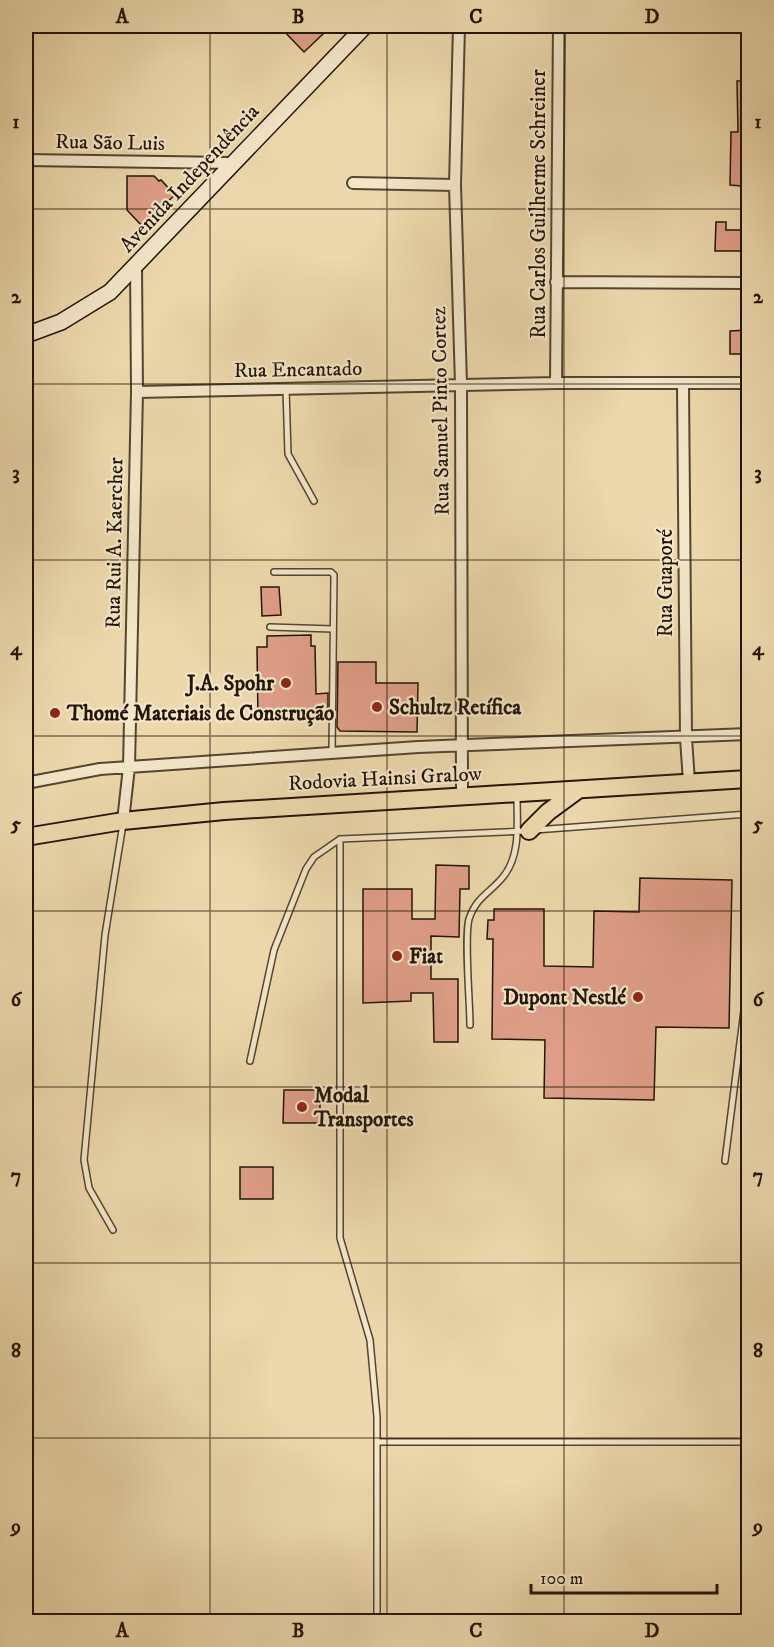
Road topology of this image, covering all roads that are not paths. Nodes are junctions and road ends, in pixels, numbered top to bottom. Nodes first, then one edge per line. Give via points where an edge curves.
1 (364, 26) edge
2 (459, 26) edge
3 (559, 26) edge
4 (26, 160) edge
5 (231, 163) junction
6 (353, 183) dead end
7 (455, 185) junction
8 (136, 266) junction
9 (556, 282) junction
10 (748, 283) edge
11 (26, 334) edge
12 (556, 383) junction
13 (748, 383) edge
14 (461, 384) junction
15 (683, 384) junction
16 (285, 389) junction
17 (137, 392) junction
18 (314, 501) dead end
19 (274, 572) dead end
20 (270, 627) dead end
21 (333, 629) junction
22 (748, 734) edge
23 (686, 738) junction
24 (462, 747) junction
25 (332, 753) junction
26 (129, 767) junction
27 (748, 779) edge
28 (688, 782) junction
29 (26, 783) edge
30 (578, 790) junction
31 (517, 793) junction
32 (462, 796) junction
33 (748, 814) edge
34 (123, 822) junction
35 (523, 831) junction
36 (26, 837) edge
37 (340, 839) junction
38 (748, 979) edge
39 (470, 1025) dead end
40 (250, 1061) dead end
41 (724, 1161) dead end
42 (113, 1230) dead end
43 (377, 1442) junction
44 (748, 1442) edge
45 (378, 1622) edge

1 - 5 main road, Avenida Independência
2 - 7 street, Rua Samuel Pinto Cortez
3 - 9 street, Rua Carlos Guilherme Schreiner
4 - 5 street, Rua São Luis
5 - 8 main road, Avenida Independência
6 - 7 street
7 - 14 street, Rua Samuel Pinto Cortez
8 - 11 main road, Avenida Independência via 82,312
8 - 17 street, Rua Rui A. Kaercher
9 - 10 street
9 - 12 street, Rua Carlos Guilherme Schreiner
12 - 14 street, Rua Encantado
12 - 15 street, Rua Encantado
13 - 15 street, Rua Encantado
14 - 16 street, Rua Encantado
14 - 24 street, Rua Samuel Pinto Cortez
15 - 23 street, Rua Guaporé
16 - 17 street, Rua Encantado
16 - 18 lane via 288,454
17 - 26 street, Rua Rui A. Kaercher
19 - 21 lane via 331,572
20 - 21 lane
21 - 25 lane
22 - 23 street
23 - 24 street
23 - 28 street, Rua Guaporé
24 - 25 street
24 - 32 street, Rua Samuel Pinto Cortez
25 - 26 street
26 - 29 street
26 - 34 street, Rua Rui A. Kaercher
27 - 28 main road, Rodovia Hainsi Gralow
28 - 30 main road, Rodovia Hainsi Gralow
30 - 31 main road, Rodovia Hainsi Gralow
30 - 35 main road
31 - 32 main road, Rodovia Hainsi Gralow
31 - 35 lane
32 - 34 main road, Rodovia Hainsi Gralow via 235,810
33 - 35 lane
34 - 36 main road, Rodovia Hainsi Gralow
34 - 42 lane via 105,934 84,1160 89,1188
35 - 37 lane
35 - 39 lane via 503,877 477,899 468,922
37 - 40 lane via 314,857 306,869 274,950
37 - 43 lane via 340,1238 369,1340
38 - 41 lane
43 - 44 lane
43 - 45 lane

